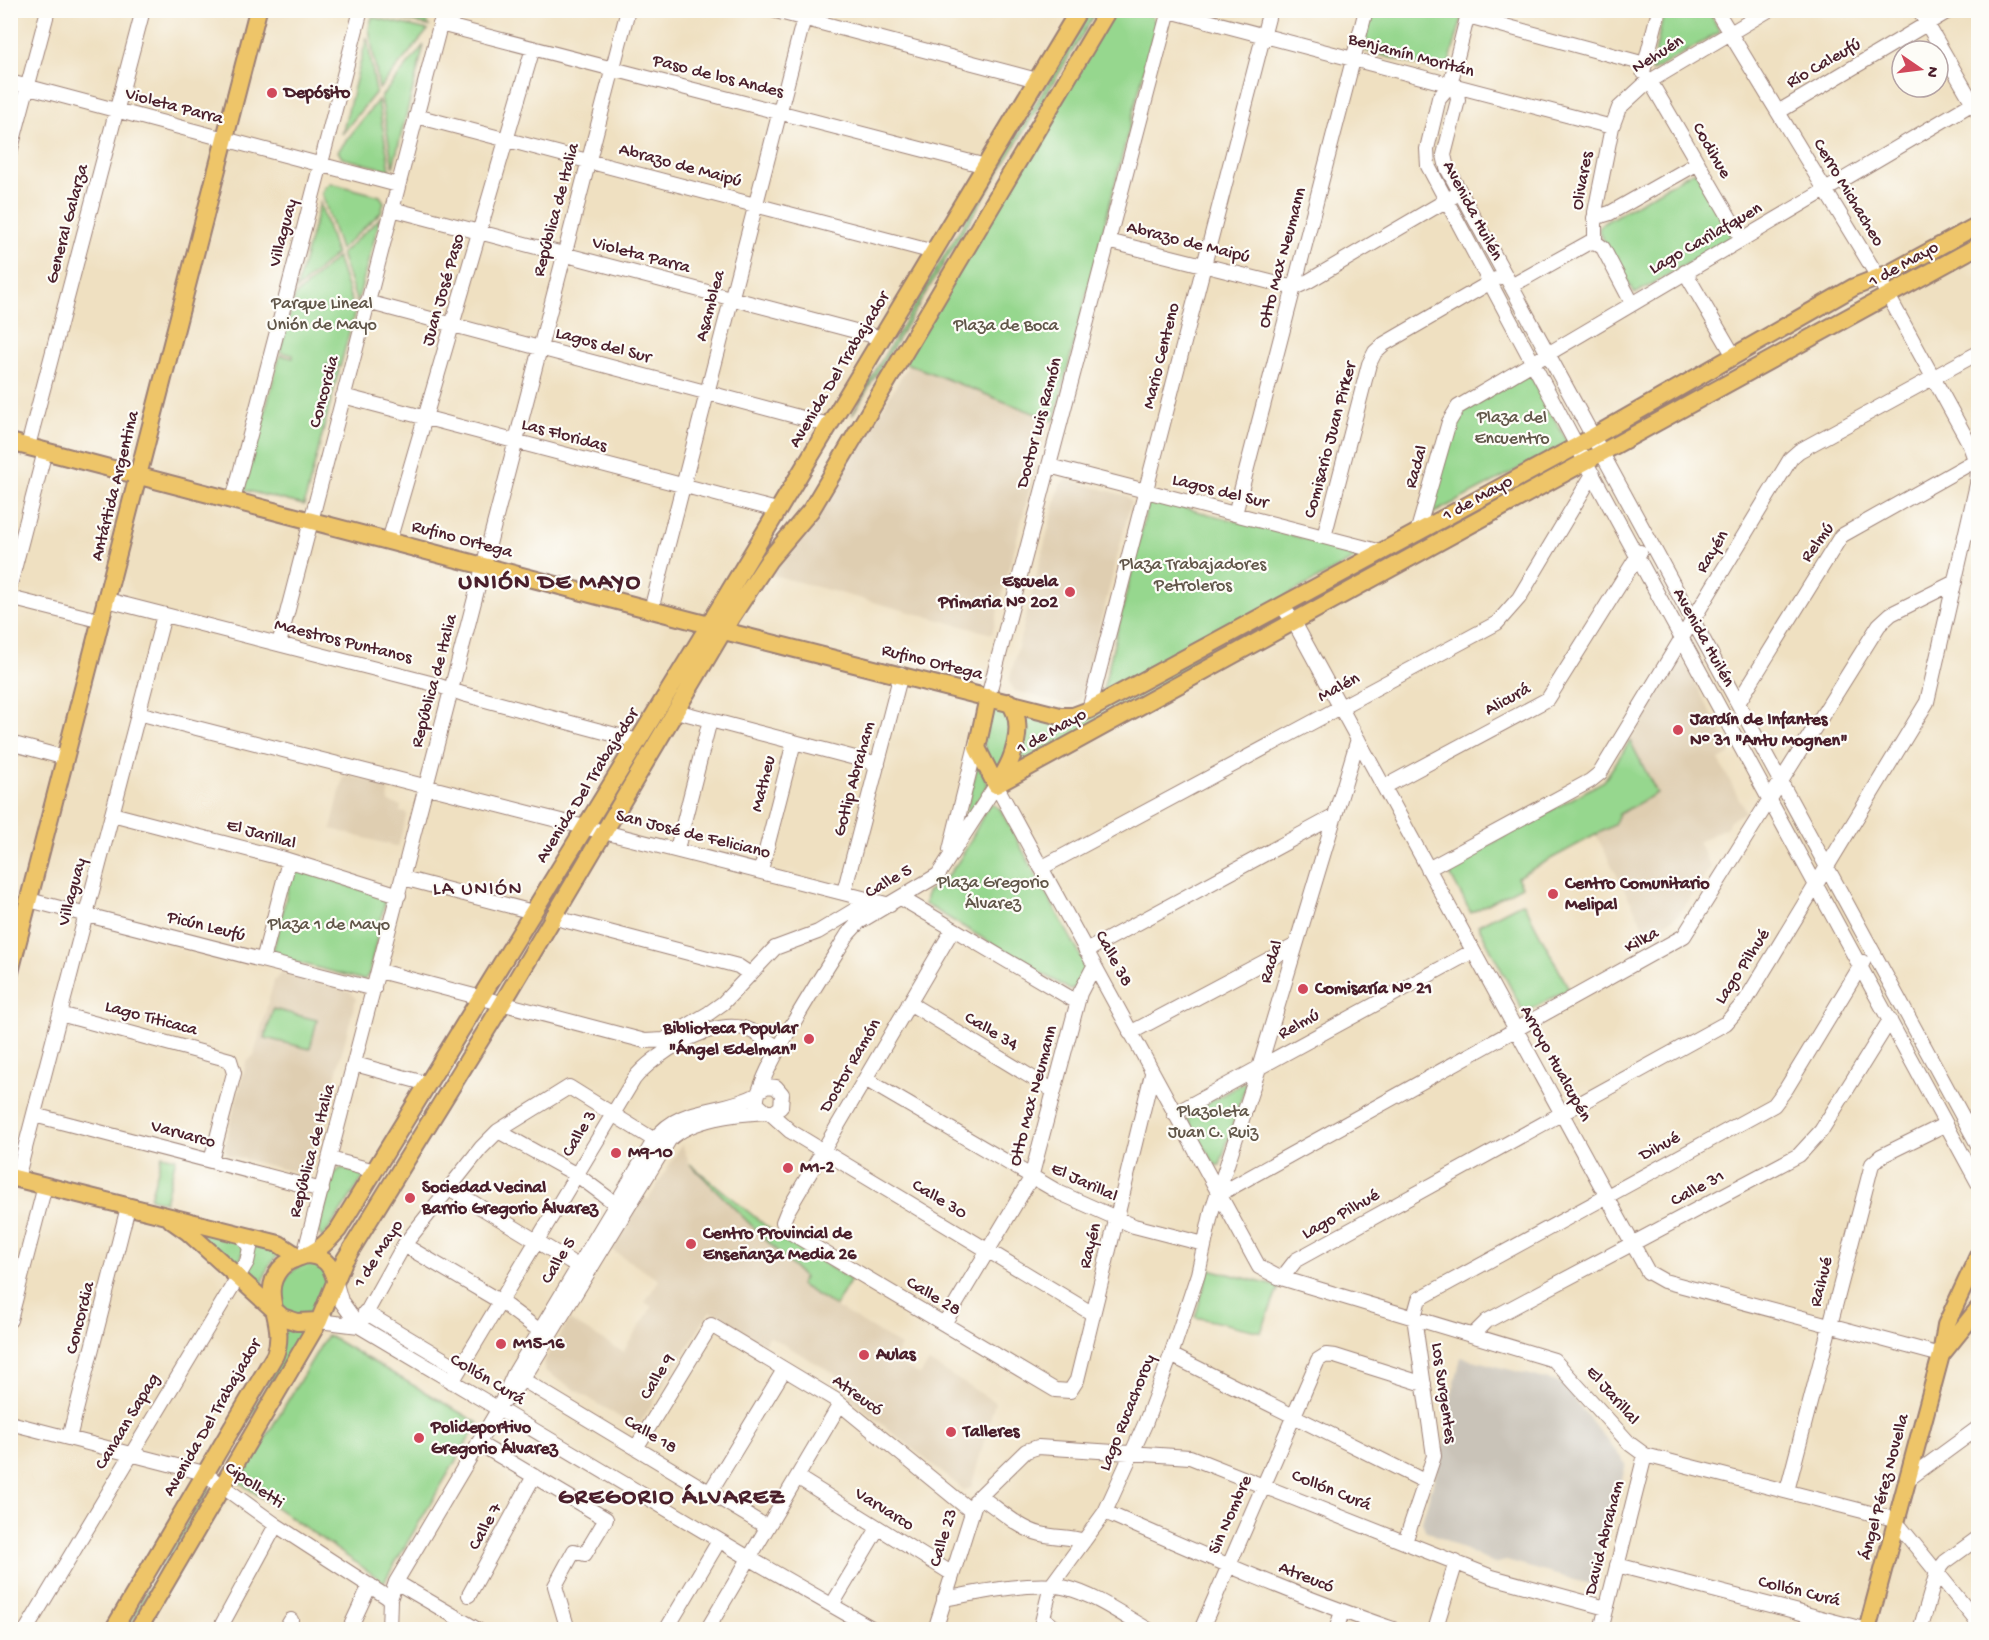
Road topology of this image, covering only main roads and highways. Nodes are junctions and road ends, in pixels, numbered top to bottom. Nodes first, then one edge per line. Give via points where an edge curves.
1 (258, 10) edge
2 (1079, 10) edge
3 (1108, 10) edge
4 (1978, 225) edge
5 (1978, 246) edge
6 (10, 442) edge
7 (139, 475) junction
8 (716, 628) junction
9 (988, 697) junction
10 (1009, 702) junction
11 (977, 741) joint
12 (996, 785) junction
13 (14, 948) edge
14 (10, 972) edge
15 (14, 1178) edge
16 (157, 1215) junction
17 (301, 1256) junction
18 (1978, 1256) edge
19 (335, 1280) junction
20 (1978, 1309) edge
21 (274, 1310) junction
22 (320, 1321) junction
23 (1941, 1355) junction
24 (113, 1629) edge
25 (138, 1629) edge
26 (1867, 1629) edge

1 - 7 main road, Antártida Argentina
2 - 8 main road, Avenida Del Trabajador via 777,510
3 - 8 main road, Avenida Del Trabajador via 811,510
4 - 10 main road, 1 de Mayo via 1854,286 1577,446 1089,710 1067,717
5 - 12 main road, 1 de Mayo via 1602,453 1589,468 1294,622
6 - 7 main road, Rufino Ortega
7 - 8 main road, Rufino Ortega
7 - 13 main road, Antártida Argentina
8 - 9 main road, Rufino Ortega
8 - 17 main road, Avenida Del Trabajador via 638,741 333,1236
8 - 19 main road, Avenida Del Trabajador via 676,711
9 - 10 main road, Rufino Ortega
9 - 11 main road, Doctor Luis Ramón
10 - 12 main road, Calle 5 via 1018,724 1009,763
11 - 12 main road, Calle 38 via 979,754
13 - 14 main road, Antártida Argentina
15 - 16 main road, Collón Curá
16 - 17 main road, Collón Curá via 284,1245
16 - 21 main road, Collón Curá via 183,1228
17 - 19 main road, Collón Curá via 325,1260
17 - 21 main road, Avenida Del Trabajador via 283,1266 275,1276 271,1295
18 - 23 main road, Ángel Pérez Novella via 1946,1325
19 - 22 main road, Avenida Del Trabajador
20 - 23 main road, Ángel Pérez Novella
21 - 22 main road, Collón Curá via 292,1322
21 - 24 main road, Avenida Del Trabajador via 280,1329 274,1355
22 - 25 main road, Avenida Del Trabajador
23 - 26 main road, Ángel Pérez Novella

